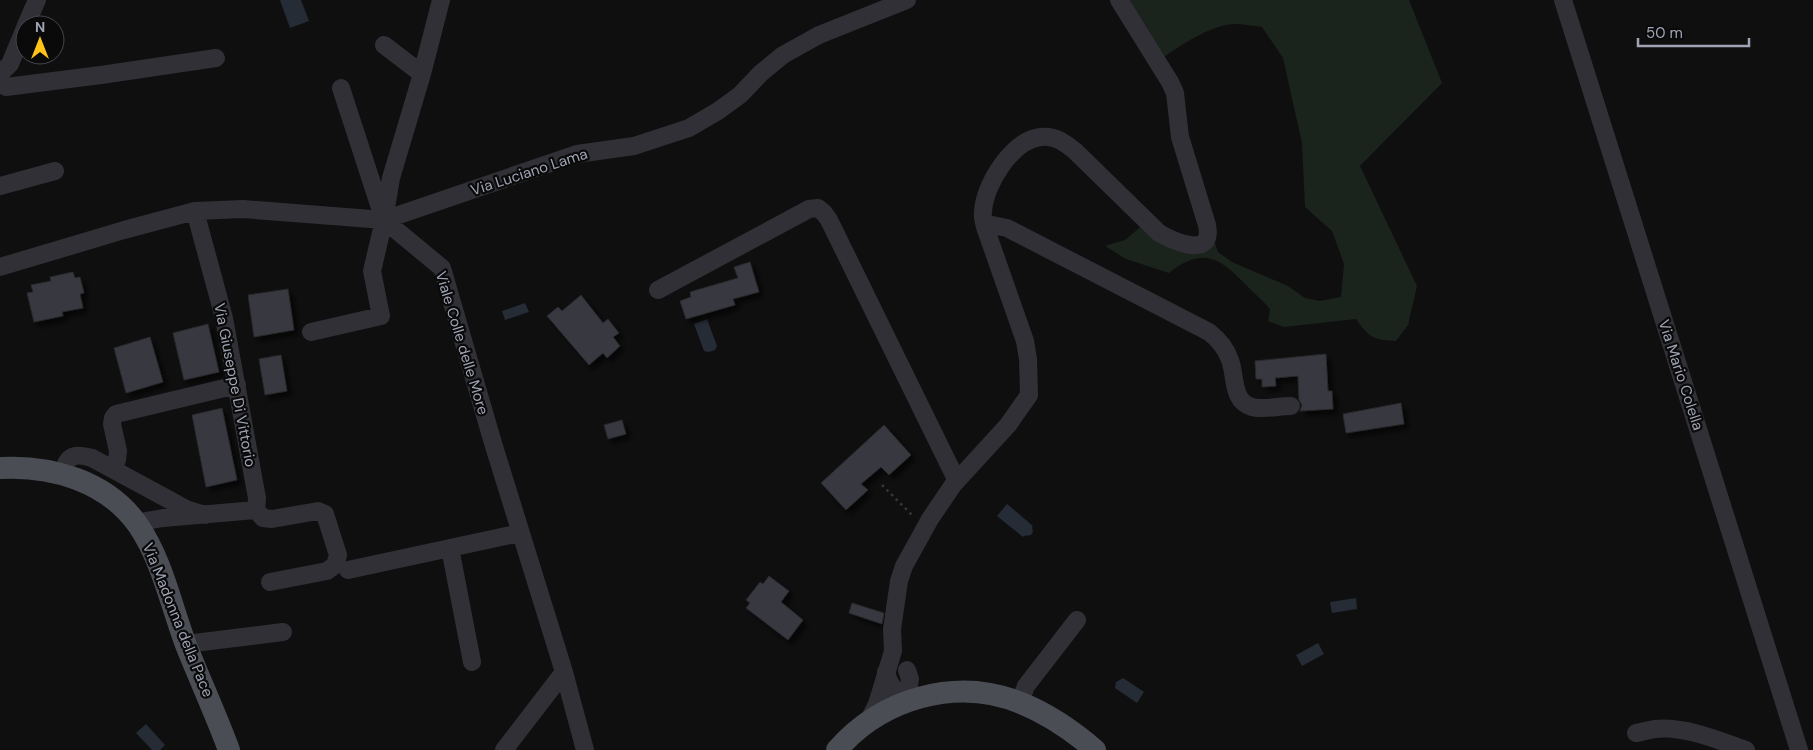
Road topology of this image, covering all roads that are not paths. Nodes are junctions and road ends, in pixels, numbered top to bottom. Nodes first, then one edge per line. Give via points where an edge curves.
1 (37, 0) edge
2 (441, 0) edge
3 (907, 0) edge
4 (1119, 0) edge
5 (1562, 0) edge
6 (31, 15) edge
7 (384, 45) dead end
8 (15, 52) edge
9 (216, 58) dead end
10 (0, 74) edge
11 (422, 74) junction
12 (0, 82) edge
13 (341, 88) dead end
14 (56, 171) dead end
15 (0, 186) edge
16 (195, 211) junction
17 (384, 220) junction
18 (985, 227) junction
19 (0, 267) edge
20 (658, 290) dead end
21 (311, 332) dead end
22 (237, 385) junction
23 (1291, 406) dead end
24 (0, 468) edge
25 (112, 469) junction
26 (63, 474) junction
27 (958, 479) junction
28 (256, 510) junction
29 (205, 514) junction
30 (138, 525) junction
31 (520, 533) junction
32 (450, 548) junction
33 (348, 570) dead end
34 (270, 582) dead end
35 (1077, 620) dead end
36 (283, 632) dead end
37 (186, 644) junction
38 (892, 650) junction
39 (472, 662) dead end
40 (907, 670) junction
41 (564, 672) junction
42 (886, 672) junction
43 (938, 693) junction
44 (906, 701) junction
45 (1020, 702) junction
46 (869, 720) junction
47 (519, 731) junction
48 (1636, 733) dead end
49 (230, 750) edge
50 (504, 750) edge
51 (522, 750) edge
52 (584, 750) edge
53 (837, 750) edge
54 (1095, 750) edge
55 (1746, 750) edge
56 (1800, 750) edge

1 - 6 street
2 - 11 street
3 - 17 street, Via Luciano Lama via 819,35 783,55 740,95 689,128 634,146 577,154
4 - 18 street via 1175,93 1180,137 1207,225 1208,240 1202,245 1192,245 1175,242 1159,234 1071,148 1054,138 1040,137 1020,146 1001,166 985,197
5 - 56 street, Via Mario Colella
7 - 11 street
8 - 10 street via 10,64
9 - 12 street via 6,87
11 - 17 street via 396,159
13 - 17 street
14 - 15 street
16 - 17 street via 243,209
16 - 19 street
16 - 22 street, Via Giuseppe Di Vittorio via 224,318
17 - 21 street via 372,271 381,316
17 - 31 street, Viale Colle delle More via 442,268
18 - 23 street via 1007,228 1209,332 1218,339 1231,360 1236,391 1244,404 1253,407
18 - 27 street via 1025,341 1029,395 1008,424
20 - 27 street via 809,209 818,208 829,220
22 - 25 street via 116,414 112,424 118,456
22 - 28 street, Via Giuseppe Di Vittorio via 257,498
24 - 26 main road, Via Madonna della Pace via 36,468
25 - 26 street via 82,455 66,462
25 - 29 street via 186,509
26 - 30 main road, Via Madonna della Pace via 104,494 121,506
27 - 38 street via 930,519 902,572 892,629
28 - 29 street
28 - 34 street via 263,518 272,519 318,511 325,514 338,555 335,566 327,571
29 - 30 street via 163,518
30 - 37 main road, Via Madonna della Pace via 156,561
31 - 32 street
31 - 41 street, Viale Colle delle More
32 - 33 street
32 - 39 street
35 - 45 street via 1026,686
36 - 37 street
37 - 49 main road, Via Madonna della Pace
38 - 40 street
38 - 42 street
40 - 43 street
40 - 44 street via 910,679
41 - 47 street
41 - 52 street, Viale Colle delle More
42 - 44 street via 894,691
42 - 46 street
43 - 44 main road
43 - 45 main road via 970,692
44 - 46 main road
45 - 54 main road via 1063,726
46 - 53 main road
47 - 50 street
47 - 51 street
48 - 55 street via 1674,730

